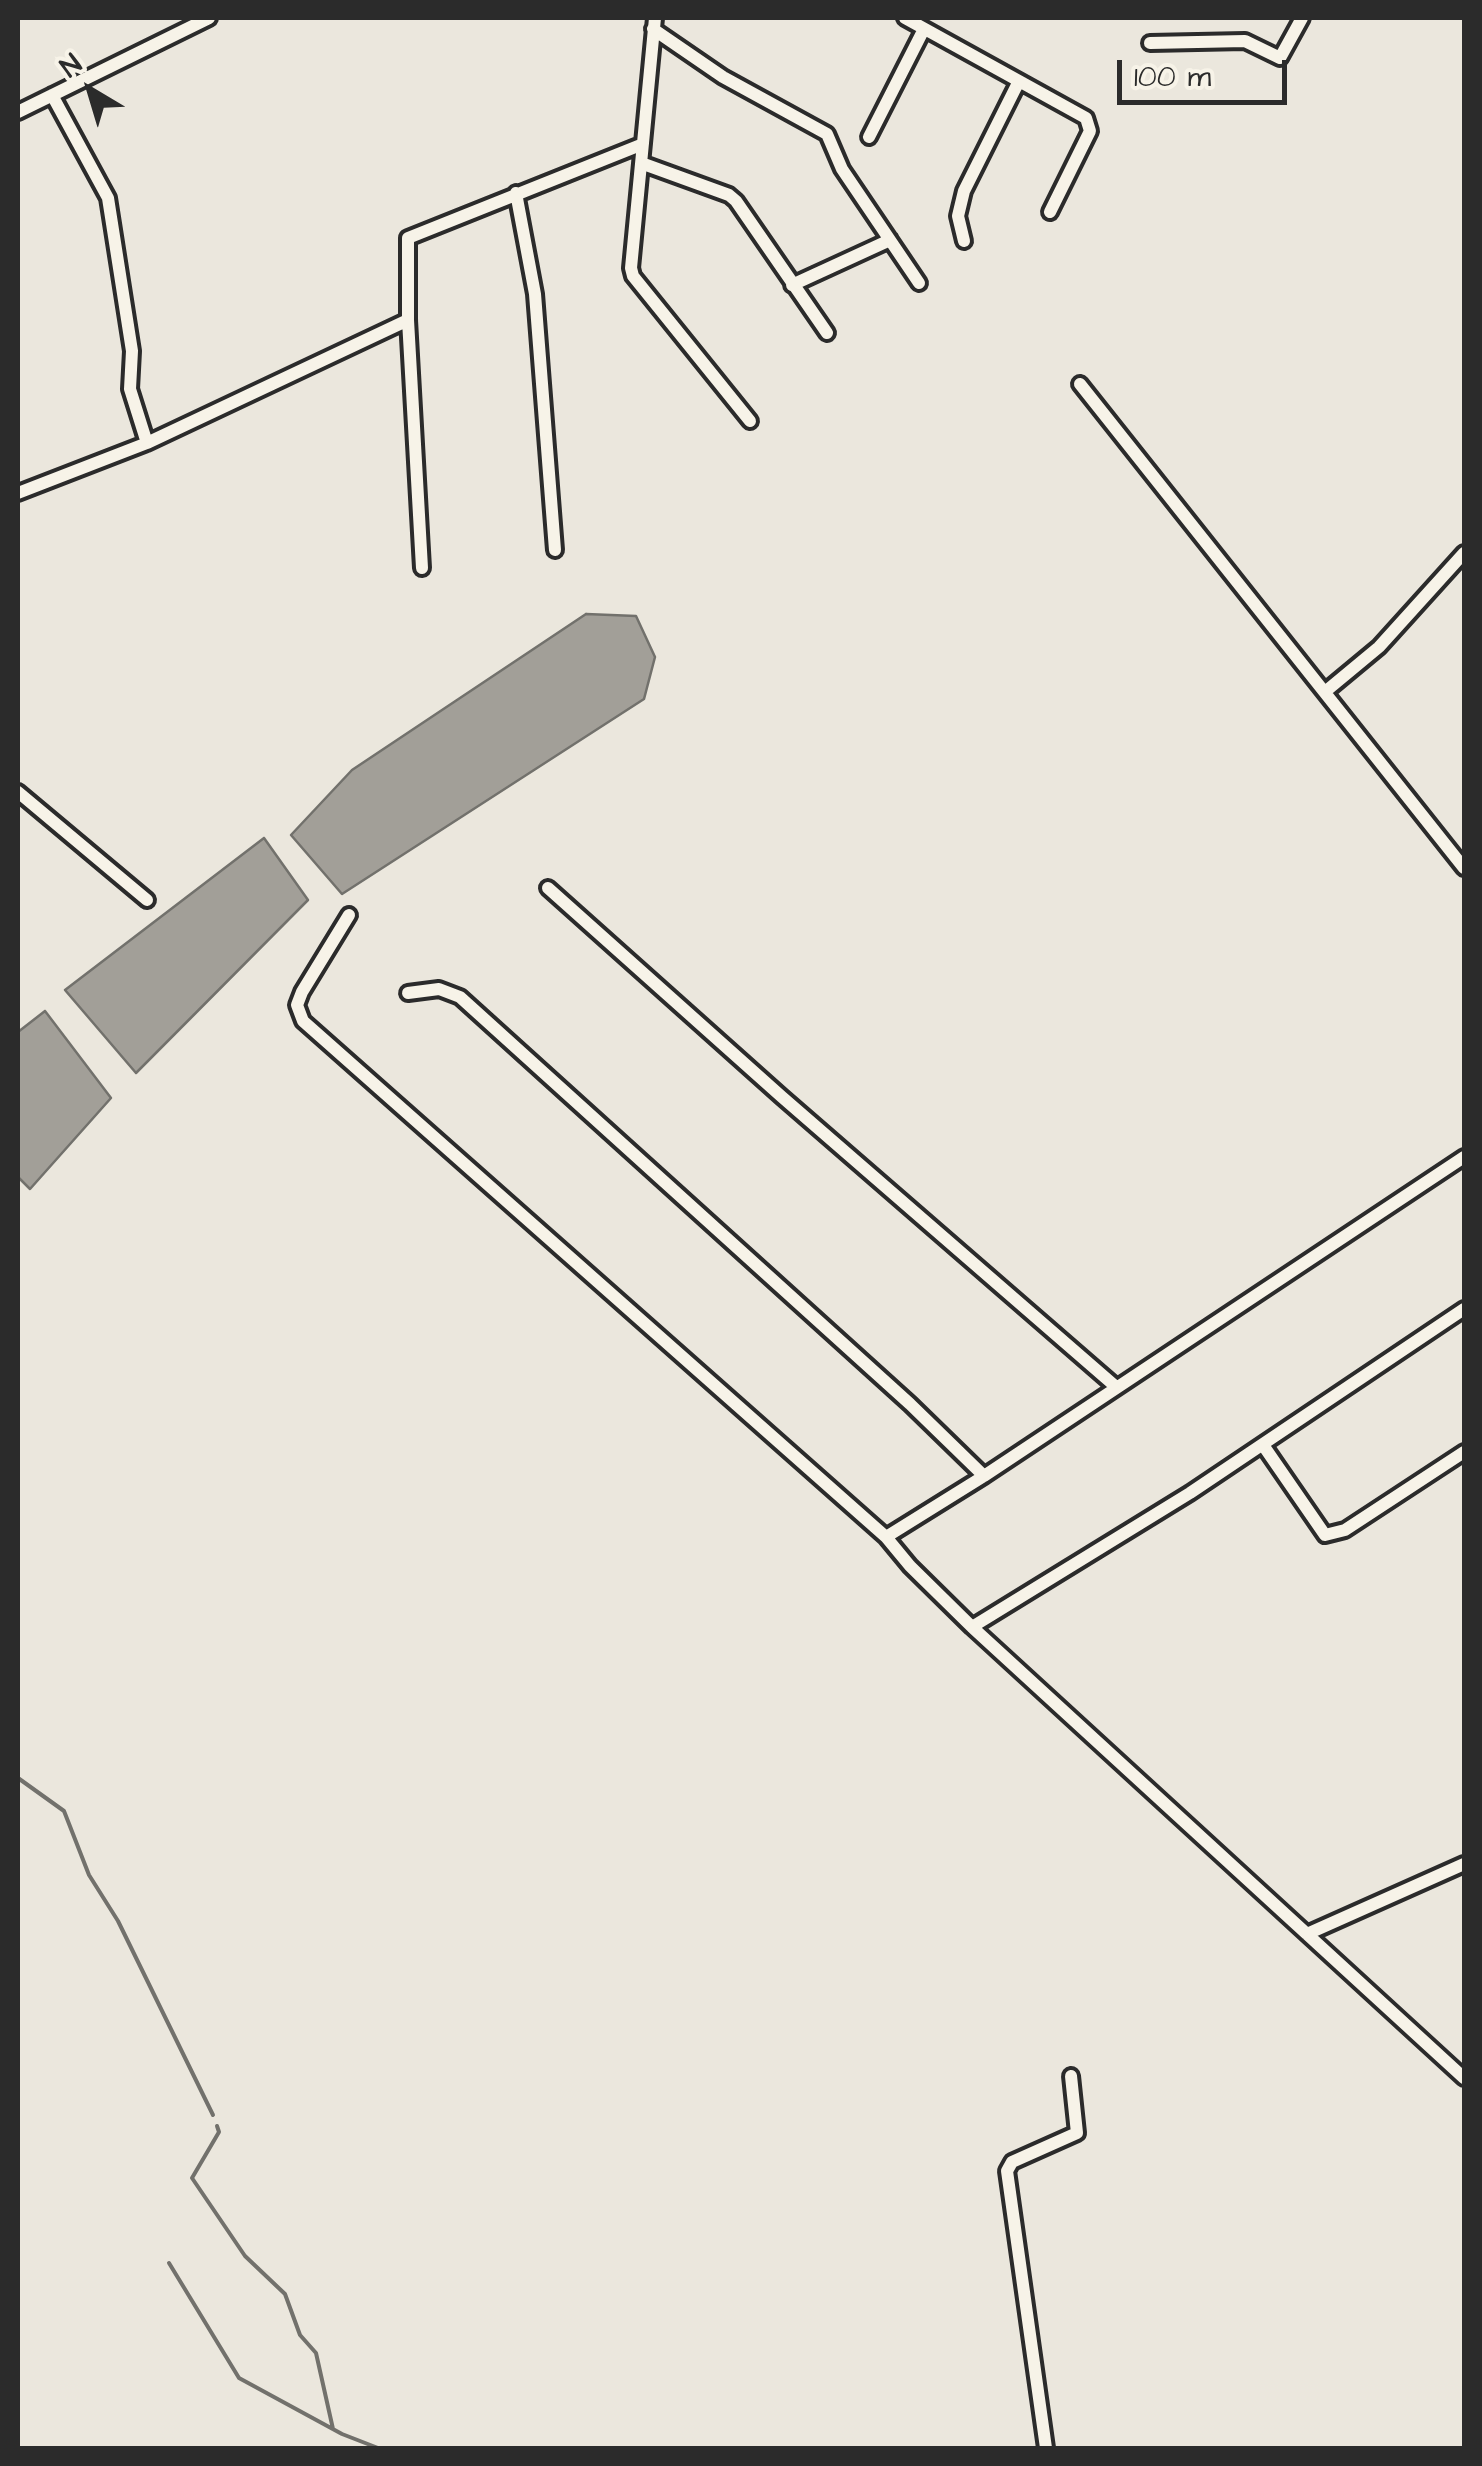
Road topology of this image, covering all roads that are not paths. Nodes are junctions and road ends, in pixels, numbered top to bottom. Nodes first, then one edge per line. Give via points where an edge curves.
1 (210, 18) edge
2 (905, 18) edge
3 (1302, 18) edge
4 (654, 24) edge
5 (924, 29) junction
6 (1150, 43) dead end
7 (1020, 81) junction
8 (52, 95) junction
9 (18, 112) edge
10 (870, 137) dead end
11 (642, 144) junction
12 (641, 163) junction
13 (516, 193) junction
14 (1050, 212) dead end
15 (890, 240) junction
16 (964, 241) dead end
17 (919, 284) dead end
18 (792, 285) junction
19 (408, 320) junction
20 (827, 333) dead end
21 (1080, 384) dead end
22 (750, 422) dead end
23 (148, 443) junction
24 (18, 493) edge
25 (554, 550) dead end
26 (1464, 553) edge
27 (422, 568) dead end
28 (1326, 691) junction
29 (18, 792) edge
30 (1464, 868) edge
31 (548, 888) dead end
32 (148, 900) dead end
33 (349, 915) dead end
34 (408, 994) dead end
35 (1464, 1157) edge
36 (1464, 1309) edge
37 (1115, 1386) junction
38 (1263, 1445) junction
39 (1464, 1452) edge
40 (984, 1476) junction
41 (886, 1537) junction
42 (972, 1627) junction
43 (1464, 1864) edge
44 (1307, 1934) junction
45 (1071, 2076) dead end
46 (1464, 2078) edge
47 (1046, 2448) edge

1 - 8 street
2 - 5 street
3 - 6 street via 1280,58 1245,40
4 - 11 street
4 - 15 street via 724,77 827,134
5 - 7 street
5 - 10 street
7 - 14 street via 1090,124
7 - 16 street via 964,190 958,216
8 - 9 street
8 - 23 street via 110,205 132,351 130,390
11 - 12 street
11 - 13 street
12 - 18 street via 729,195
12 - 22 street via 633,276
13 - 19 street via 408,238
13 - 25 street via 535,294
15 - 17 street
15 - 18 street
18 - 20 street
19 - 23 street
19 - 27 street
21 - 28 street
23 - 24 street
26 - 28 street via 1379,647
28 - 30 street
29 - 32 street
31 - 37 street
33 - 41 street via 302,992 302,1020
34 - 40 street via 439,989 460,997
35 - 37 street
36 - 38 street
37 - 40 street
38 - 39 street via 1325,1535 1346,1530
38 - 42 street
40 - 41 street
41 - 42 street
42 - 44 street
43 - 44 street
44 - 46 street
45 - 47 street via 1077,2132 1012,2162 1007,2171

